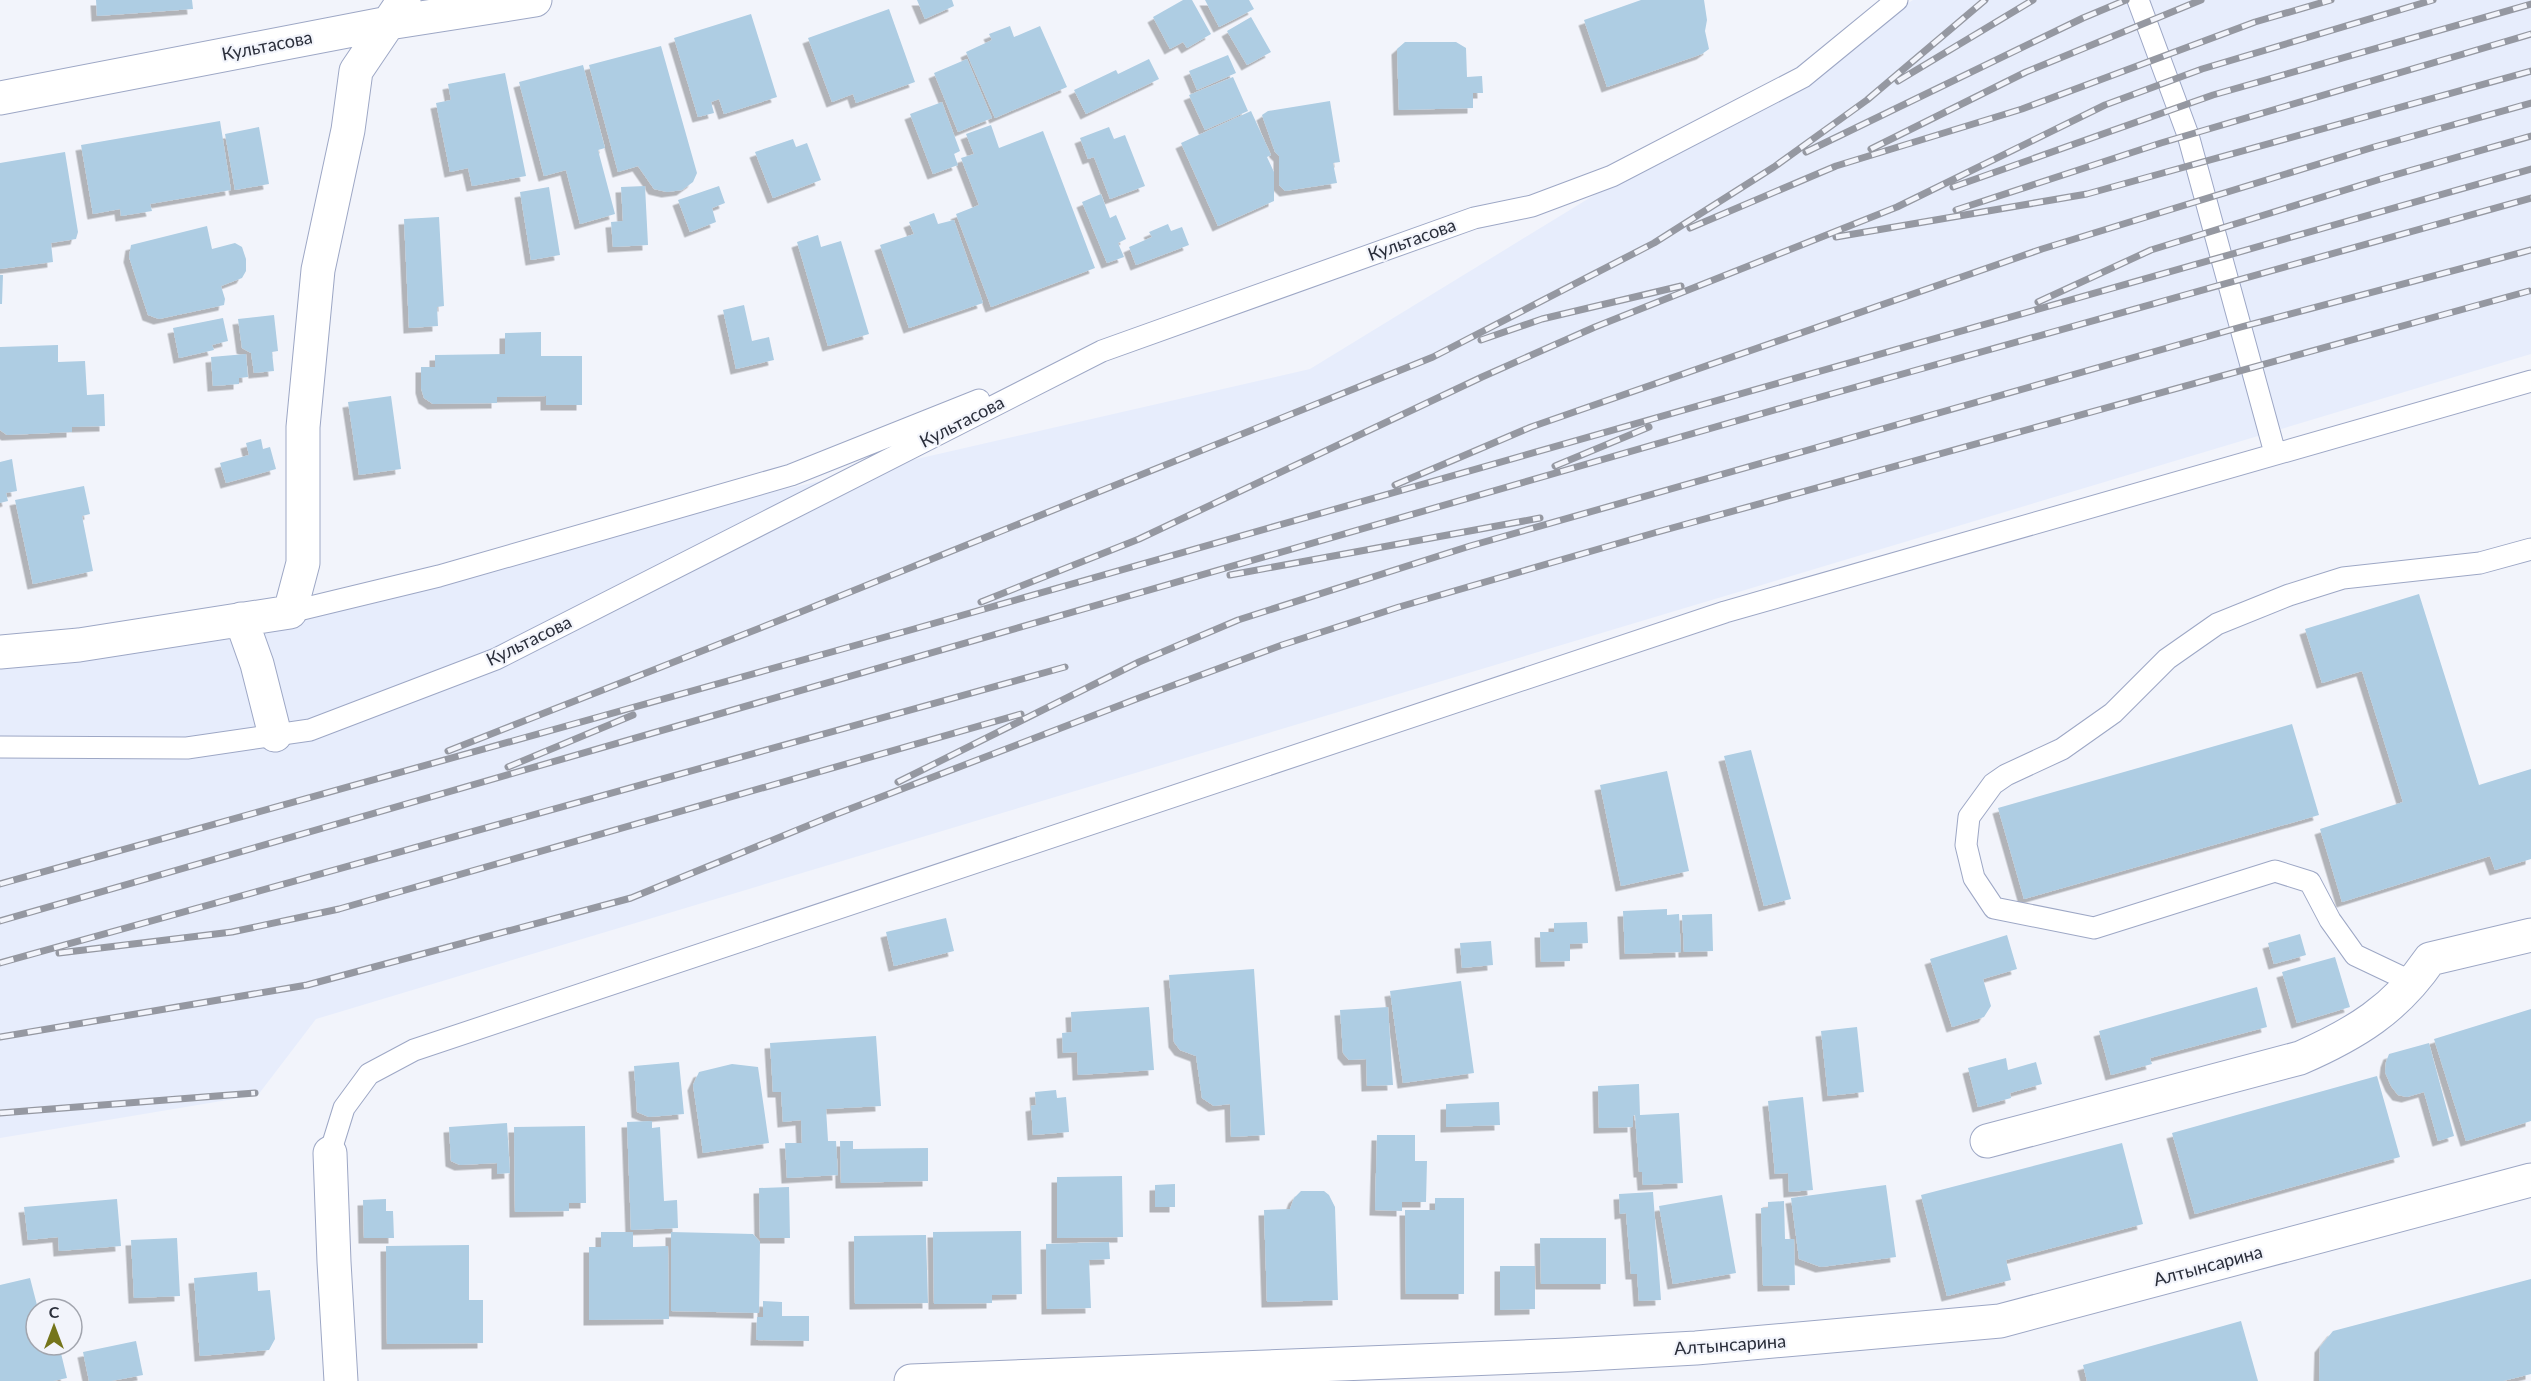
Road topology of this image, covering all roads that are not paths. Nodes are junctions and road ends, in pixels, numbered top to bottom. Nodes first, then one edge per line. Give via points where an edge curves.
1 (535, 0) edge
2 (1897, 0) edge
3 (2138, 0) edge
4 (397, 11) edge
5 (0, 98) edge
6 (1102, 351) junction
7 (2531, 381) edge
8 (2275, 453) junction
9 (2531, 549) edge
10 (290, 612) junction
11 (241, 619) junction
12 (0, 652) edge
13 (275, 735) junction
14 (0, 747) edge
15 (2531, 935) edge
16 (2414, 983) junction
17 (1987, 1141) dead end
18 (330, 1153) joint
19 (2531, 1180) edge
20 (341, 1381) edge
21 (911, 1381) edge

1 - 4 street, Культасова
2 - 6 lane, Культасова via 1803,77 1612,176 1532,206 1474,218
3 - 8 lane via 2188,135
4 - 5 street, Культасова
4 - 10 street via 356,71 348,130 318,270 303,428 303,563
6 - 10 lane via 791,475 439,576
6 - 13 lane, Культасова via 496,658 309,730
7 - 8 lane
8 - 18 lane via 1725,612 414,1050 369,1074 344,1108
9 - 16 lane via 2480,563 2343,578 2217,624 2167,659 2113,713 2062,749 1994,784 1969,817 1966,844 1974,878 1994,908 2094,928 2275,871 2310,882 2355,955
10 - 11 street
11 - 12 street via 79,645
11 - 13 street
13 - 14 lane, Культасова via 187,748
15 - 16 street via 2430,959
16 - 17 street via 2379,1016 2338,1042 2300,1058
18 - 20 street
19 - 21 street, Алтынсарина via 2000,1321 1579,1355

